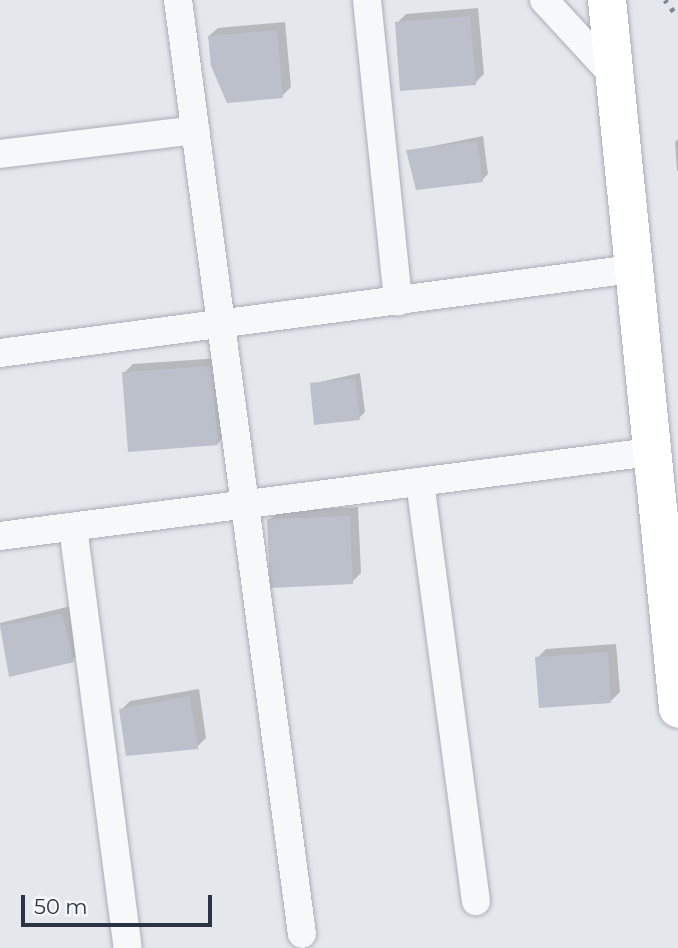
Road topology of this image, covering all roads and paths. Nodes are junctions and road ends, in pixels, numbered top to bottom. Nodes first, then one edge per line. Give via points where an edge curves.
1 (178, 0) edge
2 (368, 0) edge
3 (544, 0) edge
4 (607, 0) edge
5 (614, 76) junction
6 (196, 130) junction
7 (0, 154) edge
8 (632, 268) junction
9 (398, 301) junction
10 (222, 325) junction
11 (0, 353) edge
12 (650, 452) junction
13 (420, 482) junction
14 (247, 505) junction
15 (73, 527) junction
16 (0, 536) edge
17 (678, 708) edge
18 (476, 901) dead end
19 (302, 934) dead end
20 (128, 948) edge

1 - 6 street
2 - 9 street
3 - 5 street
4 - 5 highway
5 - 8 highway
6 - 7 street
6 - 10 street
8 - 9 street
8 - 12 highway
9 - 10 street
10 - 11 street
10 - 14 street
12 - 13 street
12 - 17 highway
13 - 14 street
13 - 18 street
14 - 15 street
14 - 19 street
15 - 16 street
15 - 20 street

